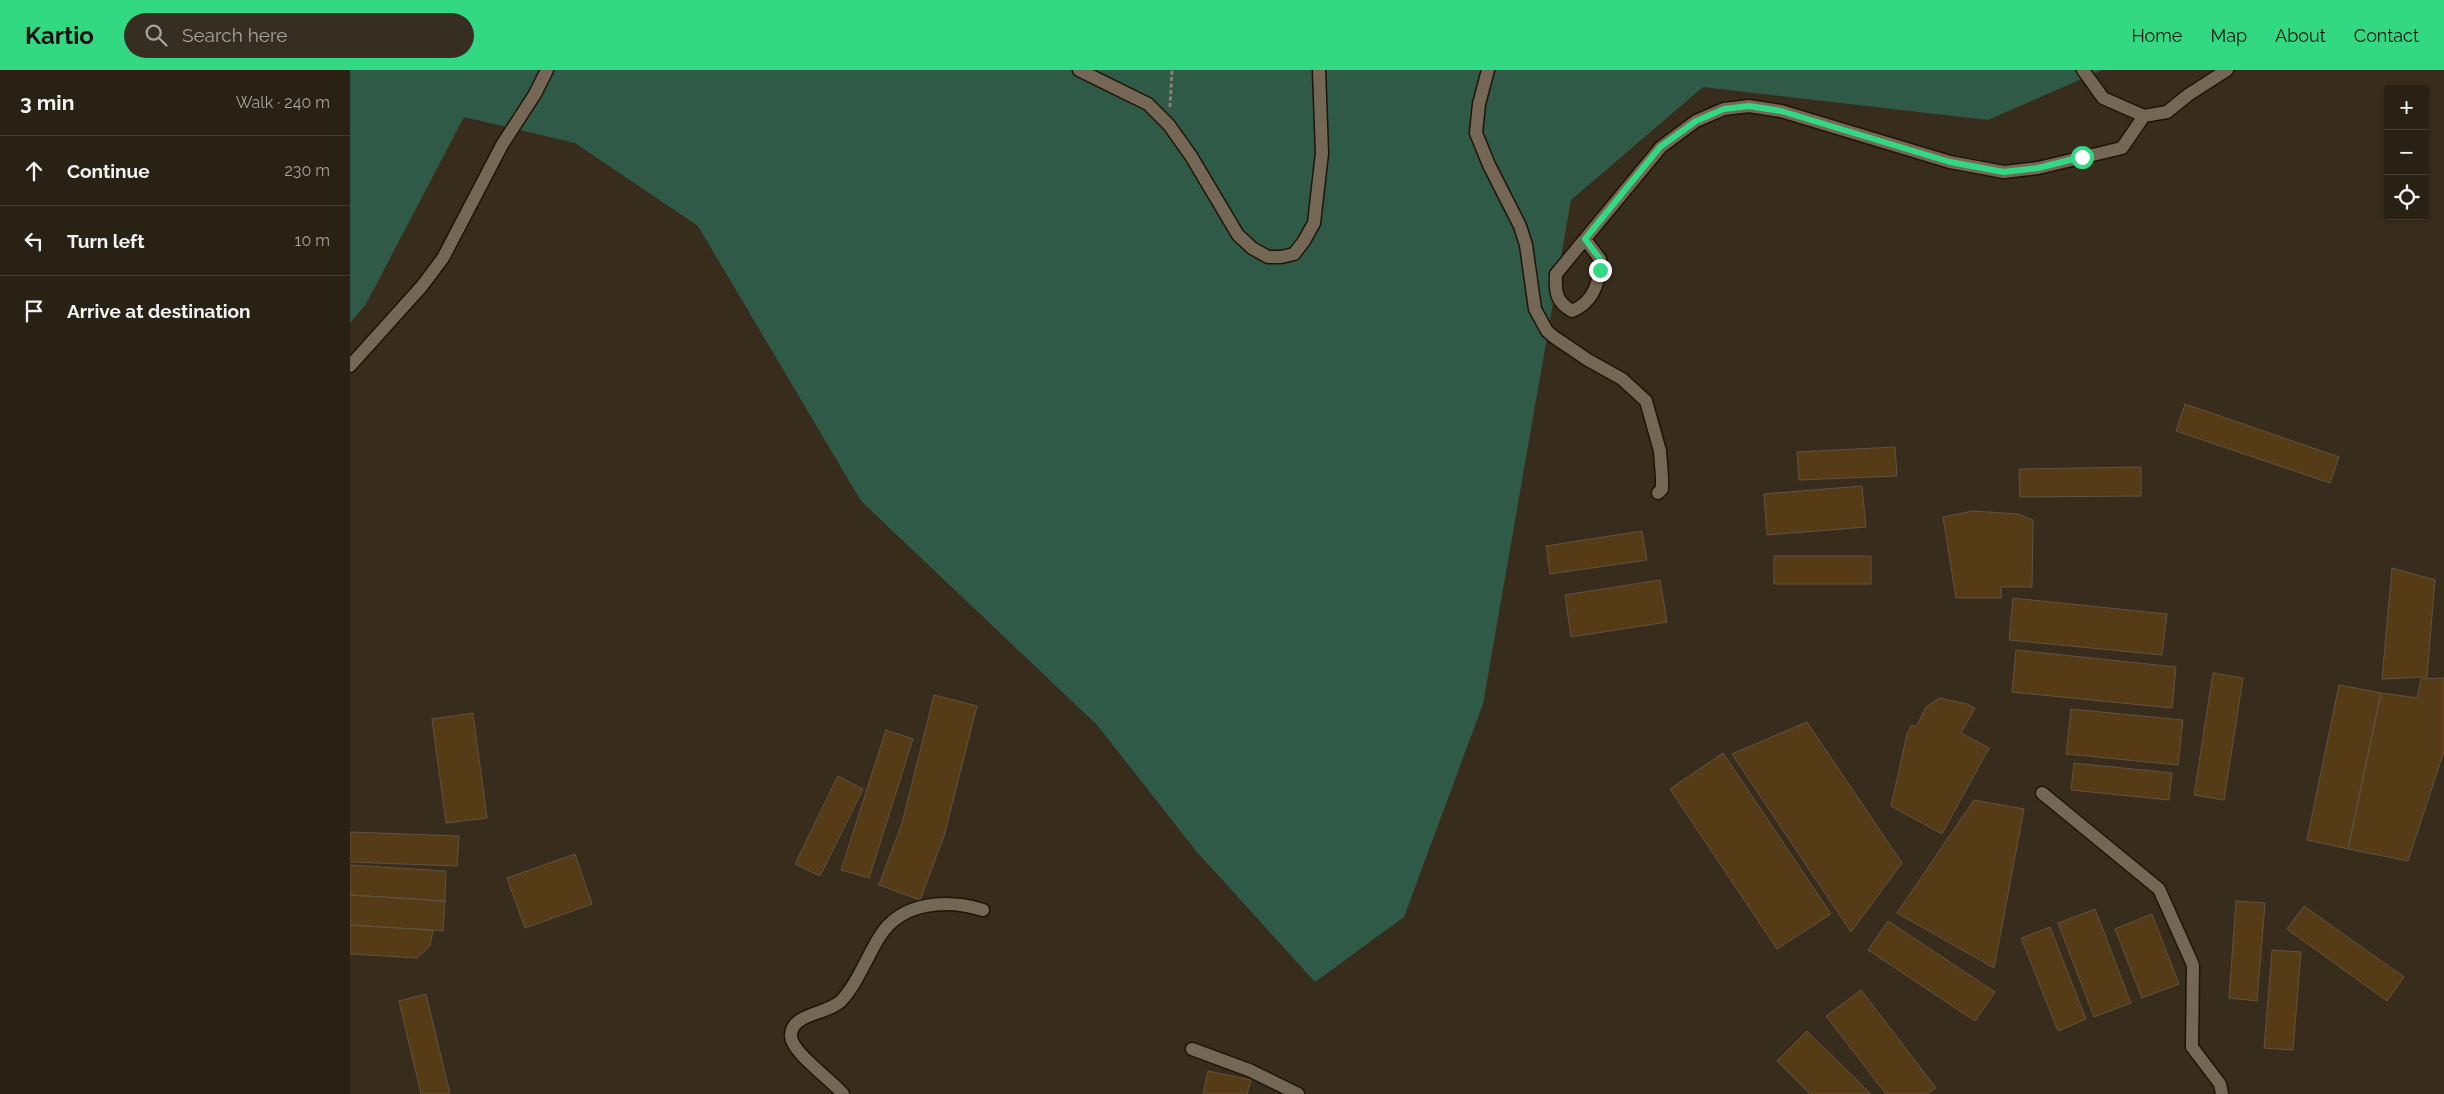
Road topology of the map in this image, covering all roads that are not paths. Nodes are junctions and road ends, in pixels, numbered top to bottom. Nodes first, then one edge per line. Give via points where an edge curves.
1 (547, 70) edge
2 (1079, 70) edge
3 (1319, 70) edge
4 (1488, 70) edge
5 (2083, 70) edge
6 (2227, 70) edge
7 (2144, 116) junction
8 (1585, 239) junction
9 (350, 366) edge
10 (1658, 493) dead end
11 (2042, 793) dead end
12 (983, 910) dead end
13 (1192, 1049) dead end
14 (843, 1094) edge
15 (1298, 1094) edge
16 (2222, 1094) edge

1 - 9 street via 502,145 443,258
2 - 3 street via 1148,104 1169,125 1191,156 1238,235 1252,248 1268,256 1281,257 1294,254 1314,223 1322,153
4 - 10 street via 1476,133 1520,226 1537,314 1554,337 1622,379 1646,401 1660,451 1662,489
5 - 7 street via 2103,98
6 - 7 street via 2167,112
7 - 8 street via 2122,148 2038,168 2004,172 1950,162 1781,111 1749,106 1724,109 1696,121 1660,147
8 - 8 street via 1556,274 1555,293 1562,306 1572,311 1585,306 1597,286 1600,259
11 - 16 street via 2158,888 2193,965 2192,1047 2220,1084
12 - 14 street via 961,904 936,904 912,910 881,934 842,999 826,1011 795,1023 791,1039 796,1049
13 - 15 street via 1250,1070

